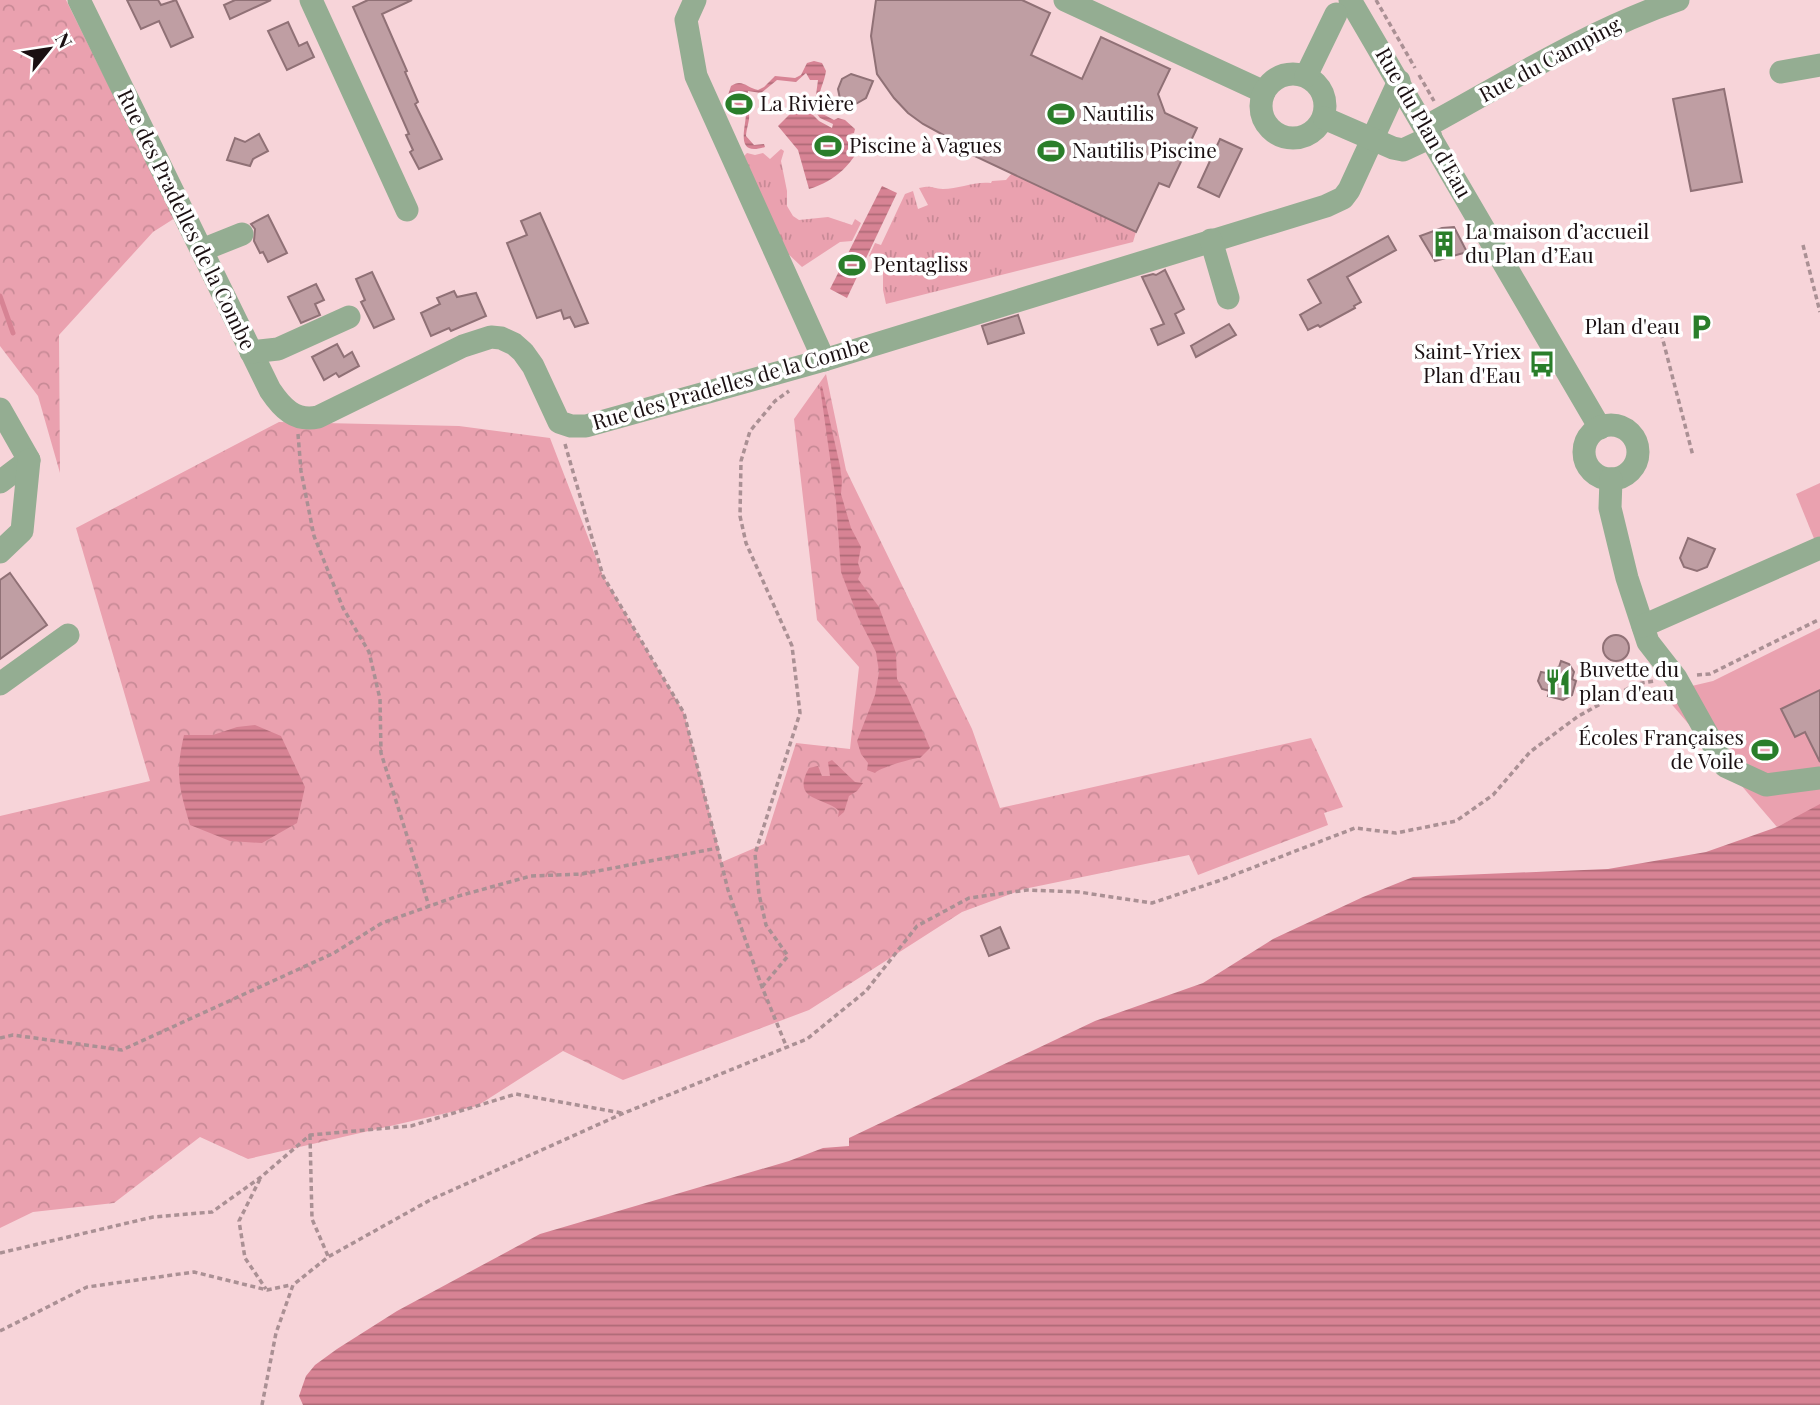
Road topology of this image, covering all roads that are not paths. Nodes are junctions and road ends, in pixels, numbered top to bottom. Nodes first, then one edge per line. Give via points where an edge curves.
1 (79, 0) edge
2 (311, 0) edge
3 (695, 0) edge
4 (1065, 0) edge
5 (1678, 0) edge
6 (1338, 5) edge
7 (1820, 65) edge
8 (1781, 72) dead end
9 (1306, 76) junction
10 (1399, 81) junction
11 (1264, 92) junction
12 (1324, 118) junction
13 (1428, 132) junction
14 (1373, 140) junction
15 (407, 210) dead end
16 (242, 234) dead end
17 (1211, 240) junction
18 (202, 250) junction
19 (1228, 298) dead end
20 (349, 317) dead end
21 (251, 352) junction
22 (824, 360) junction
23 (0, 409) edge
24 (1600, 428) junction
25 (29, 460) junction
26 (1611, 479) junction
27 (0, 482) edge
28 (1820, 548) edge
29 (0, 552) edge
30 (1643, 626) junction
31 (68, 635) dead end
32 (0, 684) edge
33 (1820, 778) edge

1 - 18 street, Rue des Pradelles de la Combe
2 - 15 street
3 - 22 street via 686,20 696,76
4 - 11 street
5 - 13 street, Rue du Camping via 1583,39
6 - 9 street
6 - 10 street, Rue du Plan d'Eau via 1367,28
7 - 8 street
9 - 11 street via 1278,77
9 - 12 street via 1322,91
10 - 13 street, Rue du Plan d'Eau
10 - 14 street, Rue des Pradelles de la Combe
11 - 12 street via 1261,112 1280,136 1301,138
12 - 14 street, Rue du Camping
13 - 14 street, Rue du Camping via 1403,150
13 - 24 street, Rue du Plan d'Eau
14 - 17 street, Rue des Pradelles de la Combe via 1349,190 1336,203
16 - 18 street
17 - 19 street
17 - 22 street, Rue des Pradelles de la Combe
18 - 21 street, Rue des Pradelles de la Combe
20 - 21 street via 278,349
21 - 22 street, Rue des Pradelles de la Combe via 278,401 291,414 318,417 463,346 500,338 523,352 559,422 571,426 586,426
23 - 25 street
24 - 26 street via 1586,442 1586,460 1596,475
24 - 26 street via 1620,427 1634,438 1637,447 1630,472
25 - 27 street
25 - 29 street via 22,531
26 - 30 street via 1610,508
28 - 30 street
30 - 33 street via 1648,642 1676,678 1725,766 1766,785
31 - 32 street

